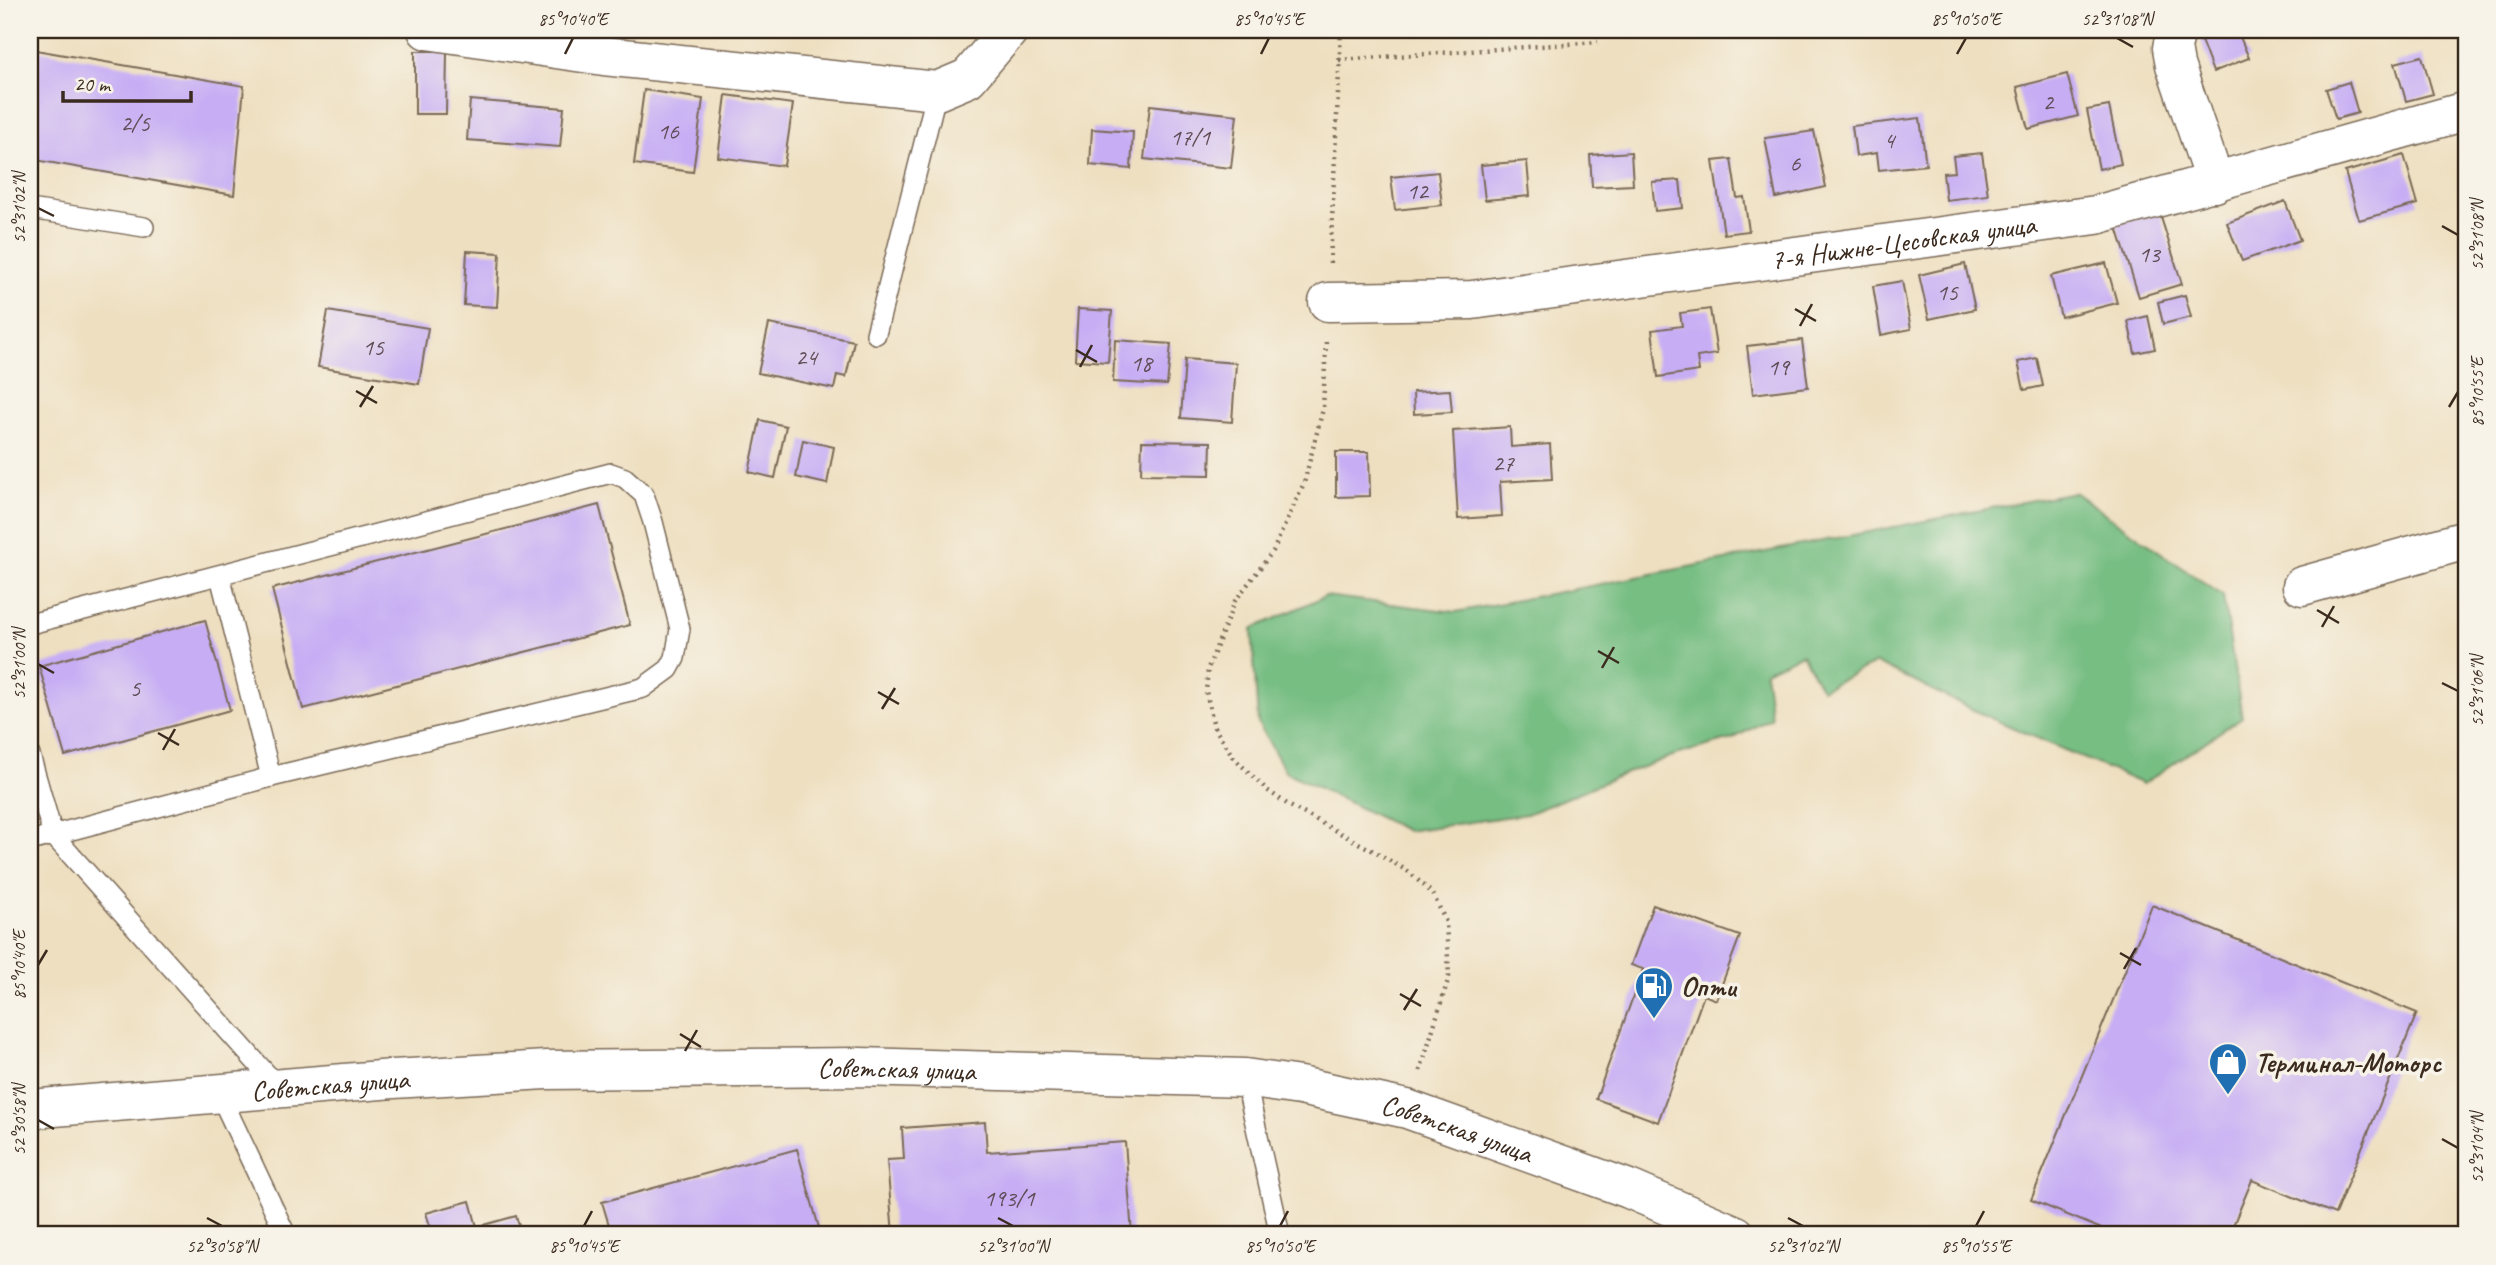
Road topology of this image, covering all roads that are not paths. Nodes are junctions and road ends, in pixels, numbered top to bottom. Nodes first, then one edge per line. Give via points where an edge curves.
1 (427, 30) edge
2 (1009, 30) edge
3 (2176, 30) edge
4 (936, 91) junction
5 (2466, 111) edge
6 (2215, 183) junction
7 (30, 209) edge
8 (144, 227) dead end
9 (1328, 302) road end
10 (876, 334) dead end
11 (2466, 540) edge
12 (219, 576) junction
13 (2302, 586) dead end
14 (30, 624) edge
15 (30, 755) edge
16 (271, 777) junction
17 (53, 835) junction
18 (30, 841) edge
19 (1245, 1078) junction
20 (281, 1089) junction
21 (220, 1095) junction
22 (30, 1109) edge
23 (286, 1235) edge
24 (1280, 1235) edge
25 (1737, 1235) edge

1 - 4 street via 604,56
2 - 4 street via 968,78
3 - 6 street via 2175,65
4 - 10 lane
5 - 6 street, 7-я Нижне-Цесовская улица
6 - 9 street, 7-я Нижне-Цесовская улица via 2096,215 1485,298
7 - 8 lane
11 - 13 street
12 - 14 lane
12 - 16 lane
12 - 16 lane via 611,473 625,478 644,495 657,535 680,629 675,658 659,678 643,688
15 - 17 lane
16 - 17 lane
17 - 18 lane
17 - 20 lane
19 - 20 street, Советская улица via 860,1067 680,1068 546,1070
19 - 24 lane
19 - 25 street, Советская улица via 1407,1109 1629,1189
20 - 21 street, Советская улица
21 - 22 street, Советская улица
21 - 23 lane

